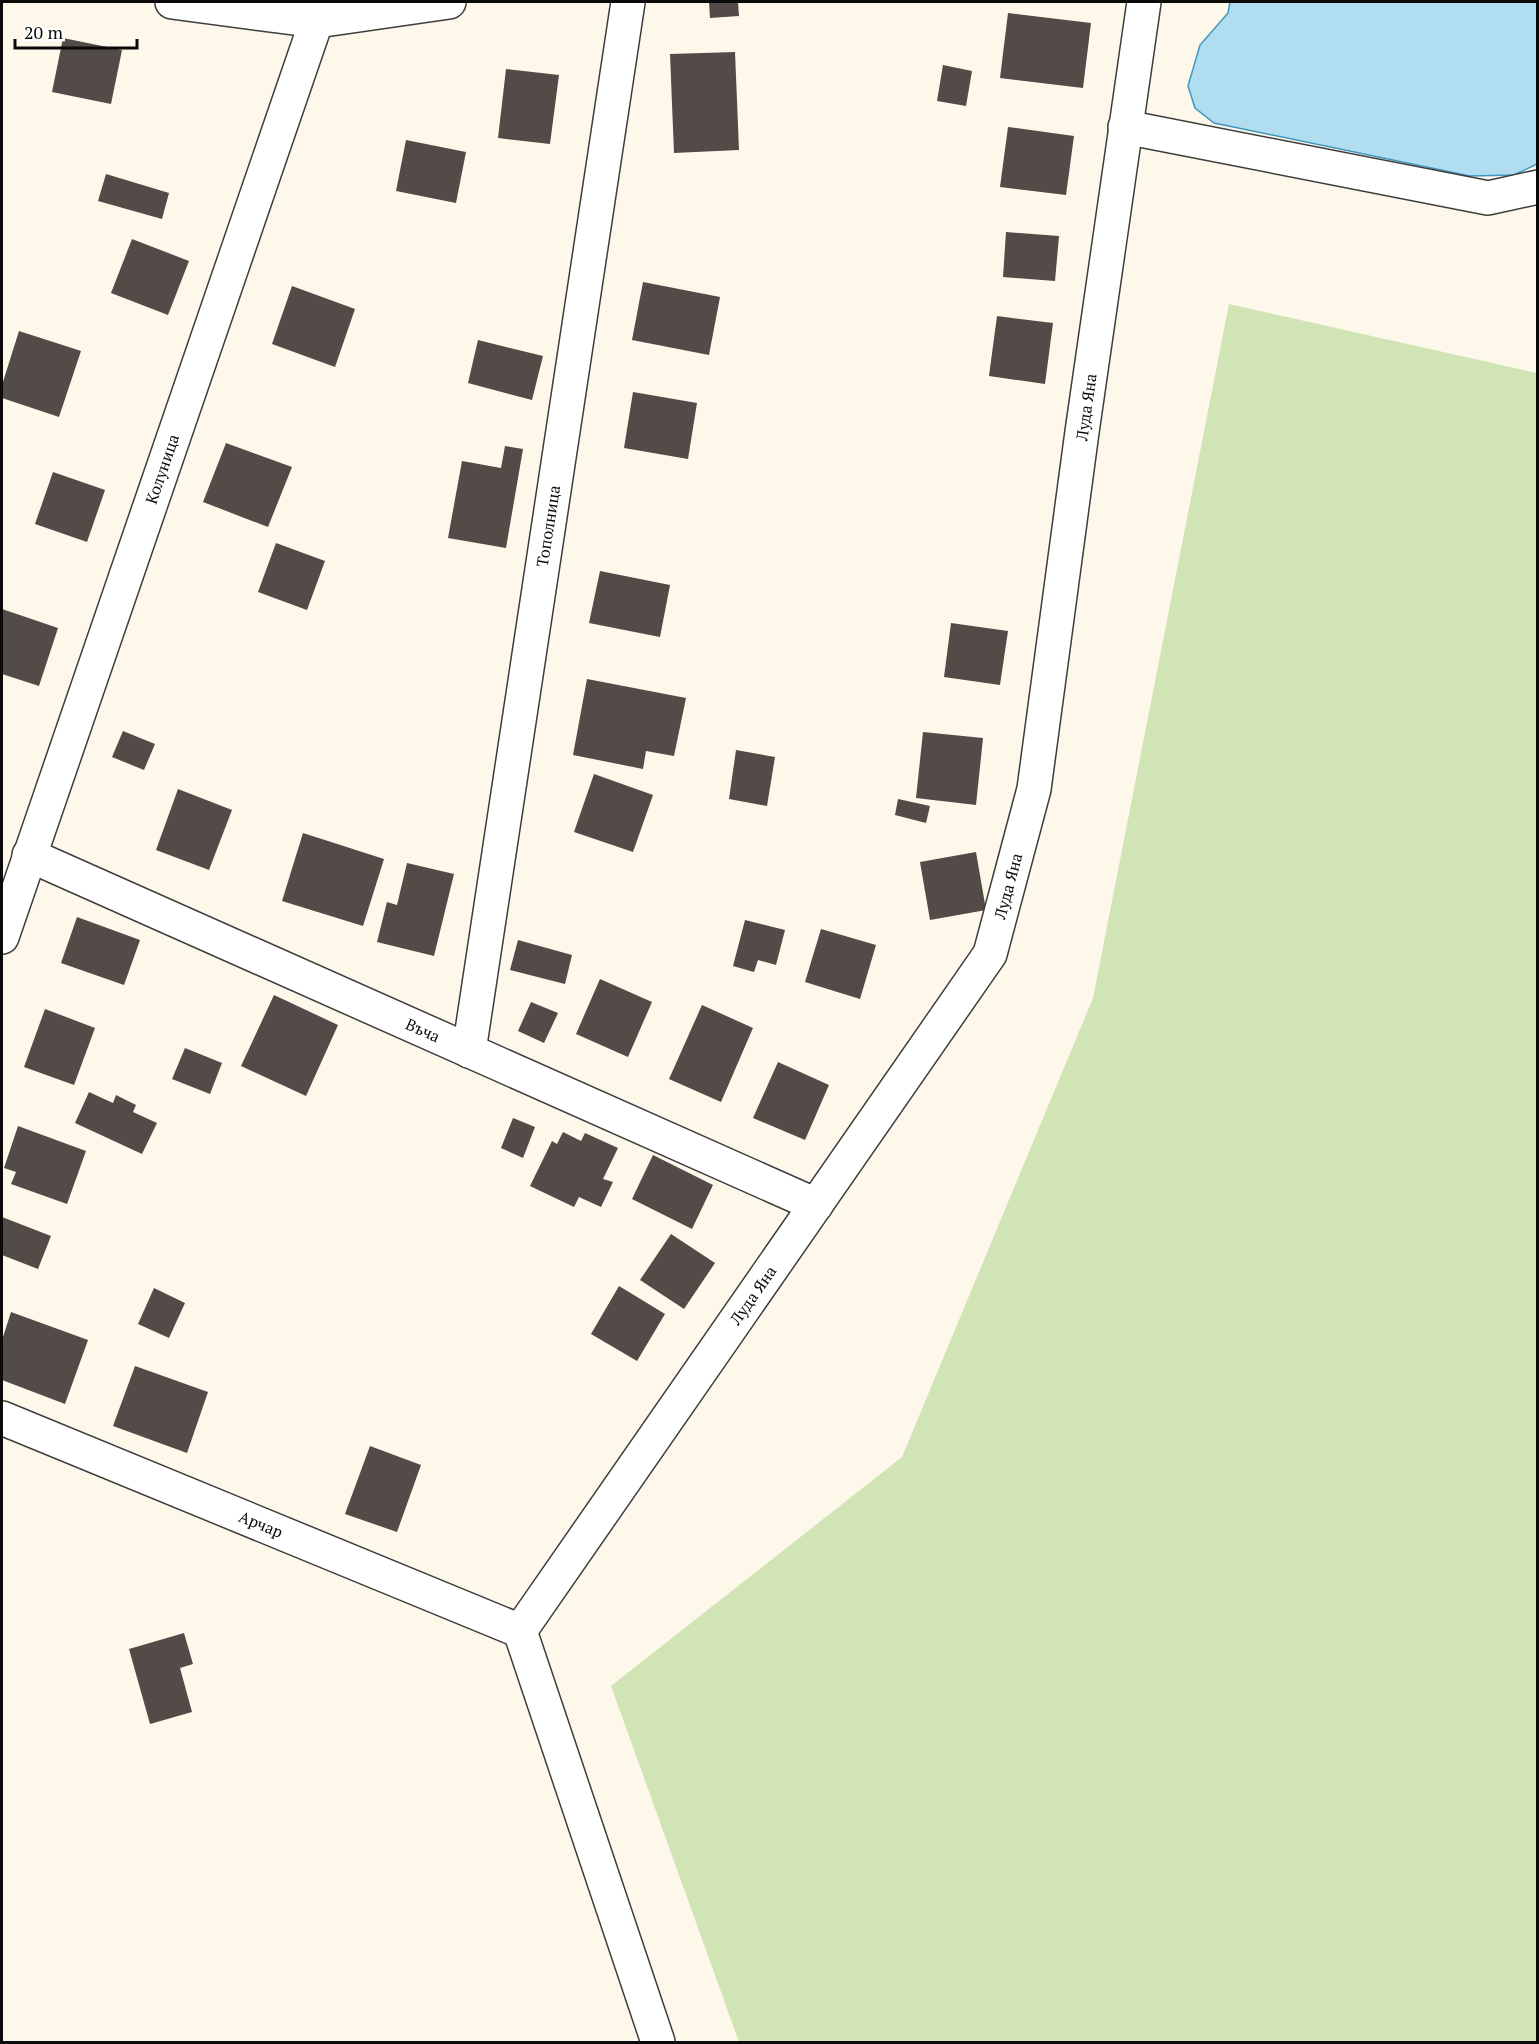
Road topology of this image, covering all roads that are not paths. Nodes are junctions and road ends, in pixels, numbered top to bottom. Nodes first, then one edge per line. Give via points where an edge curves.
1 (172, 2) edge
2 (449, 2) edge
3 (628, 2) edge
4 (1144, 2) edge
5 (320, 11) edge
6 (1125, 127) junction
7 (1538, 187) edge
8 (29, 855) junction
9 (2, 936) edge
10 (469, 1051) junction
11 (816, 1205) junction
12 (2, 1418) edge
13 (519, 1631) junction
14 (658, 2043) edge

1 - 5 street
2 - 5 street
3 - 10 street, Тополница
4 - 6 street, Луда Яна
5 - 8 street, Колуница
6 - 7 street via 1488,198
6 - 11 street, Луда Яна via 1034,789 990,954
8 - 9 street, Колуница
8 - 10 street, Въча
10 - 11 street, Въча
11 - 13 street, Луда Яна
12 - 13 street, Арчар
13 - 14 street

